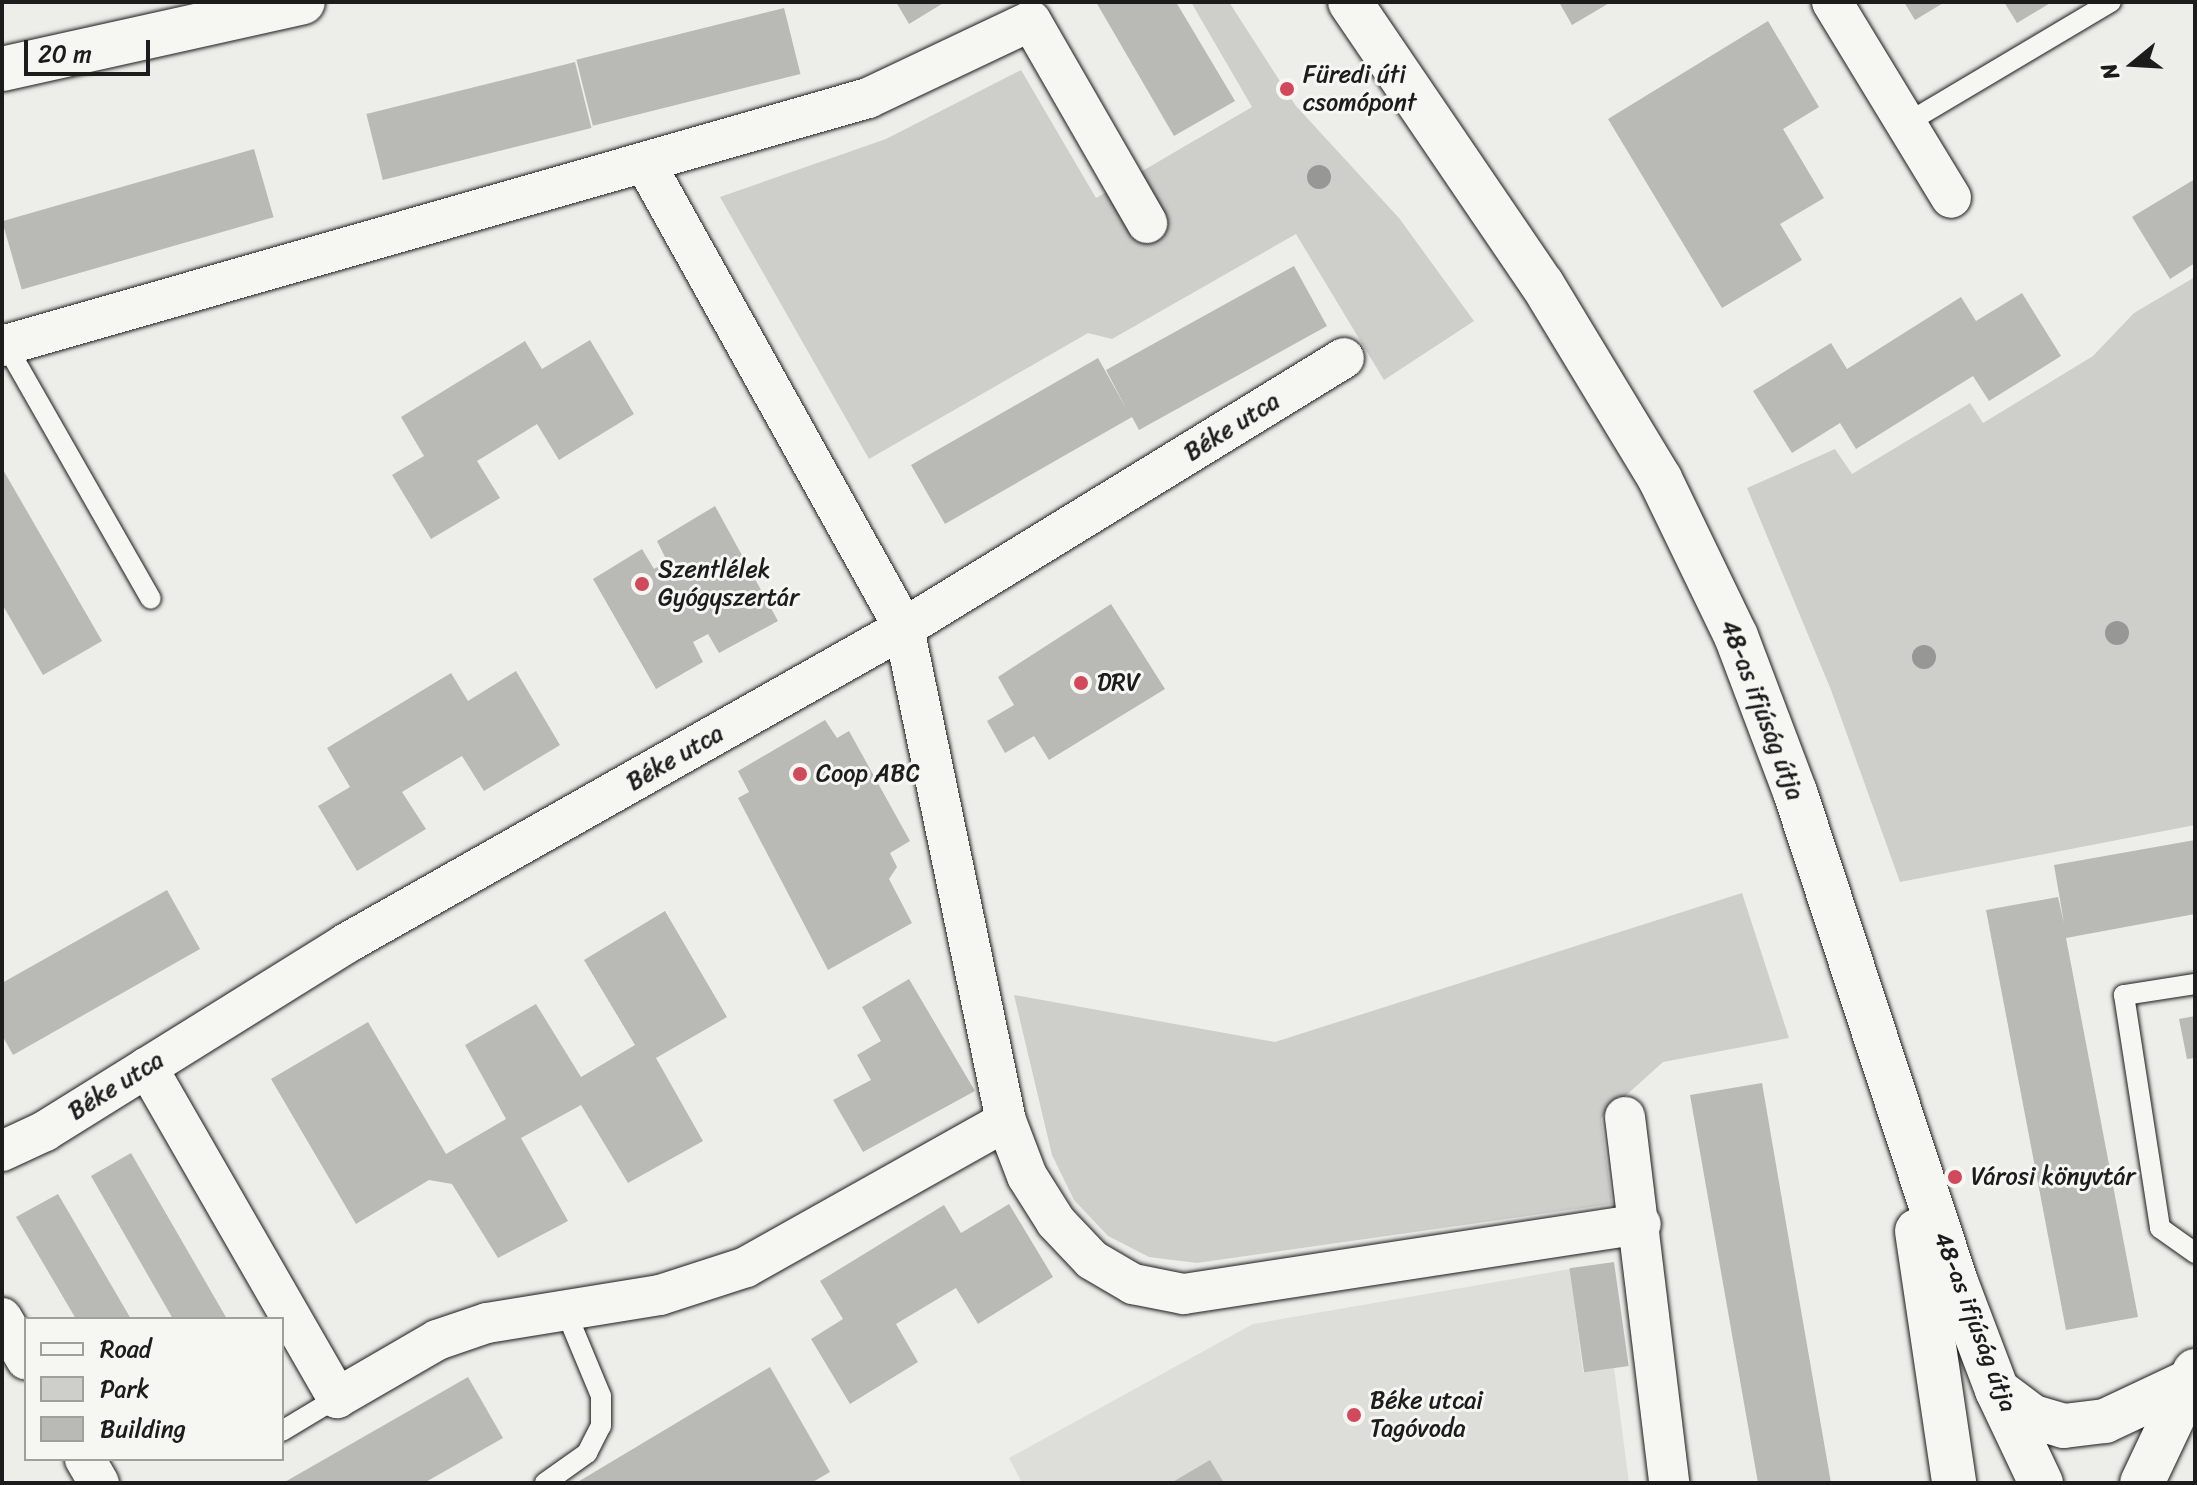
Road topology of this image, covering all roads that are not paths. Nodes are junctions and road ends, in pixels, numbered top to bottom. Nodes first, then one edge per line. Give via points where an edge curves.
1 (303, 2) edge
2 (1350, 2) edge
3 (1832, 2) edge
4 (2111, 2) edge
5 (2, 69) edge
6 (1907, 123) junction
7 (645, 163) junction
8 (1951, 198) dead end
9 (1147, 223) dead end
10 (4, 345) edge
11 (1344, 358) dead end
12 (151, 599) dead end
13 (904, 628) junction
14 (2195, 984) edge
15 (1886, 1064) junction
16 (147, 1067) junction
17 (1625, 1117) dead end
18 (1006, 1121) junction
19 (2, 1151) edge
20 (1641, 1224) junction
21 (2195, 1253) edge
22 (566, 1312) junction
23 (2, 1318) edge
24 (24, 1357) edge
25 (24, 1362) edge
26 (2193, 1376) edge
27 (2, 1378) edge
28 (1997, 1390) junction
29 (337, 1398) junction
30 (284, 1430) edge
31 (86, 1461) edge
32 (99, 1483) edge
33 (545, 1483) edge
34 (1669, 1483) edge
35 (1954, 1483) edge
36 (2041, 1483) edge
37 (2142, 1483) edge

1 - 5 main road
2 - 15 main road, 48-as ifjúság útja via 1542,284 1660,479 1736,636
3 - 6 street
4 - 6 lane
6 - 8 street
7 - 9 street via 868,98 1031,21
7 - 10 street
7 - 13 street
10 - 12 lane
11 - 13 street, Béke utca
13 - 16 street, Béke utca via 345,944
13 - 18 street
14 - 21 lane via 2124,995 2160,1228
15 - 28 main road, 48-as ifjúság útja
15 - 35 main road via 1920,1243
16 - 19 street, Béke utca via 45,1131
16 - 29 street
17 - 20 street
18 - 20 street via 1027,1176 1056,1222 1092,1260 1133,1284 1184,1294
18 - 22 street via 746,1267 660,1295
20 - 34 street
22 - 29 street via 487,1323 437,1340
22 - 33 lane via 601,1396 601,1426 587,1453
23 - 24 street
25 - 27 street
26 - 28 main road via 2105,1421 2064,1426 2033,1417
26 - 37 main road
28 - 36 main road, 48-as ifjúság útja
29 - 30 lane
31 - 32 street

